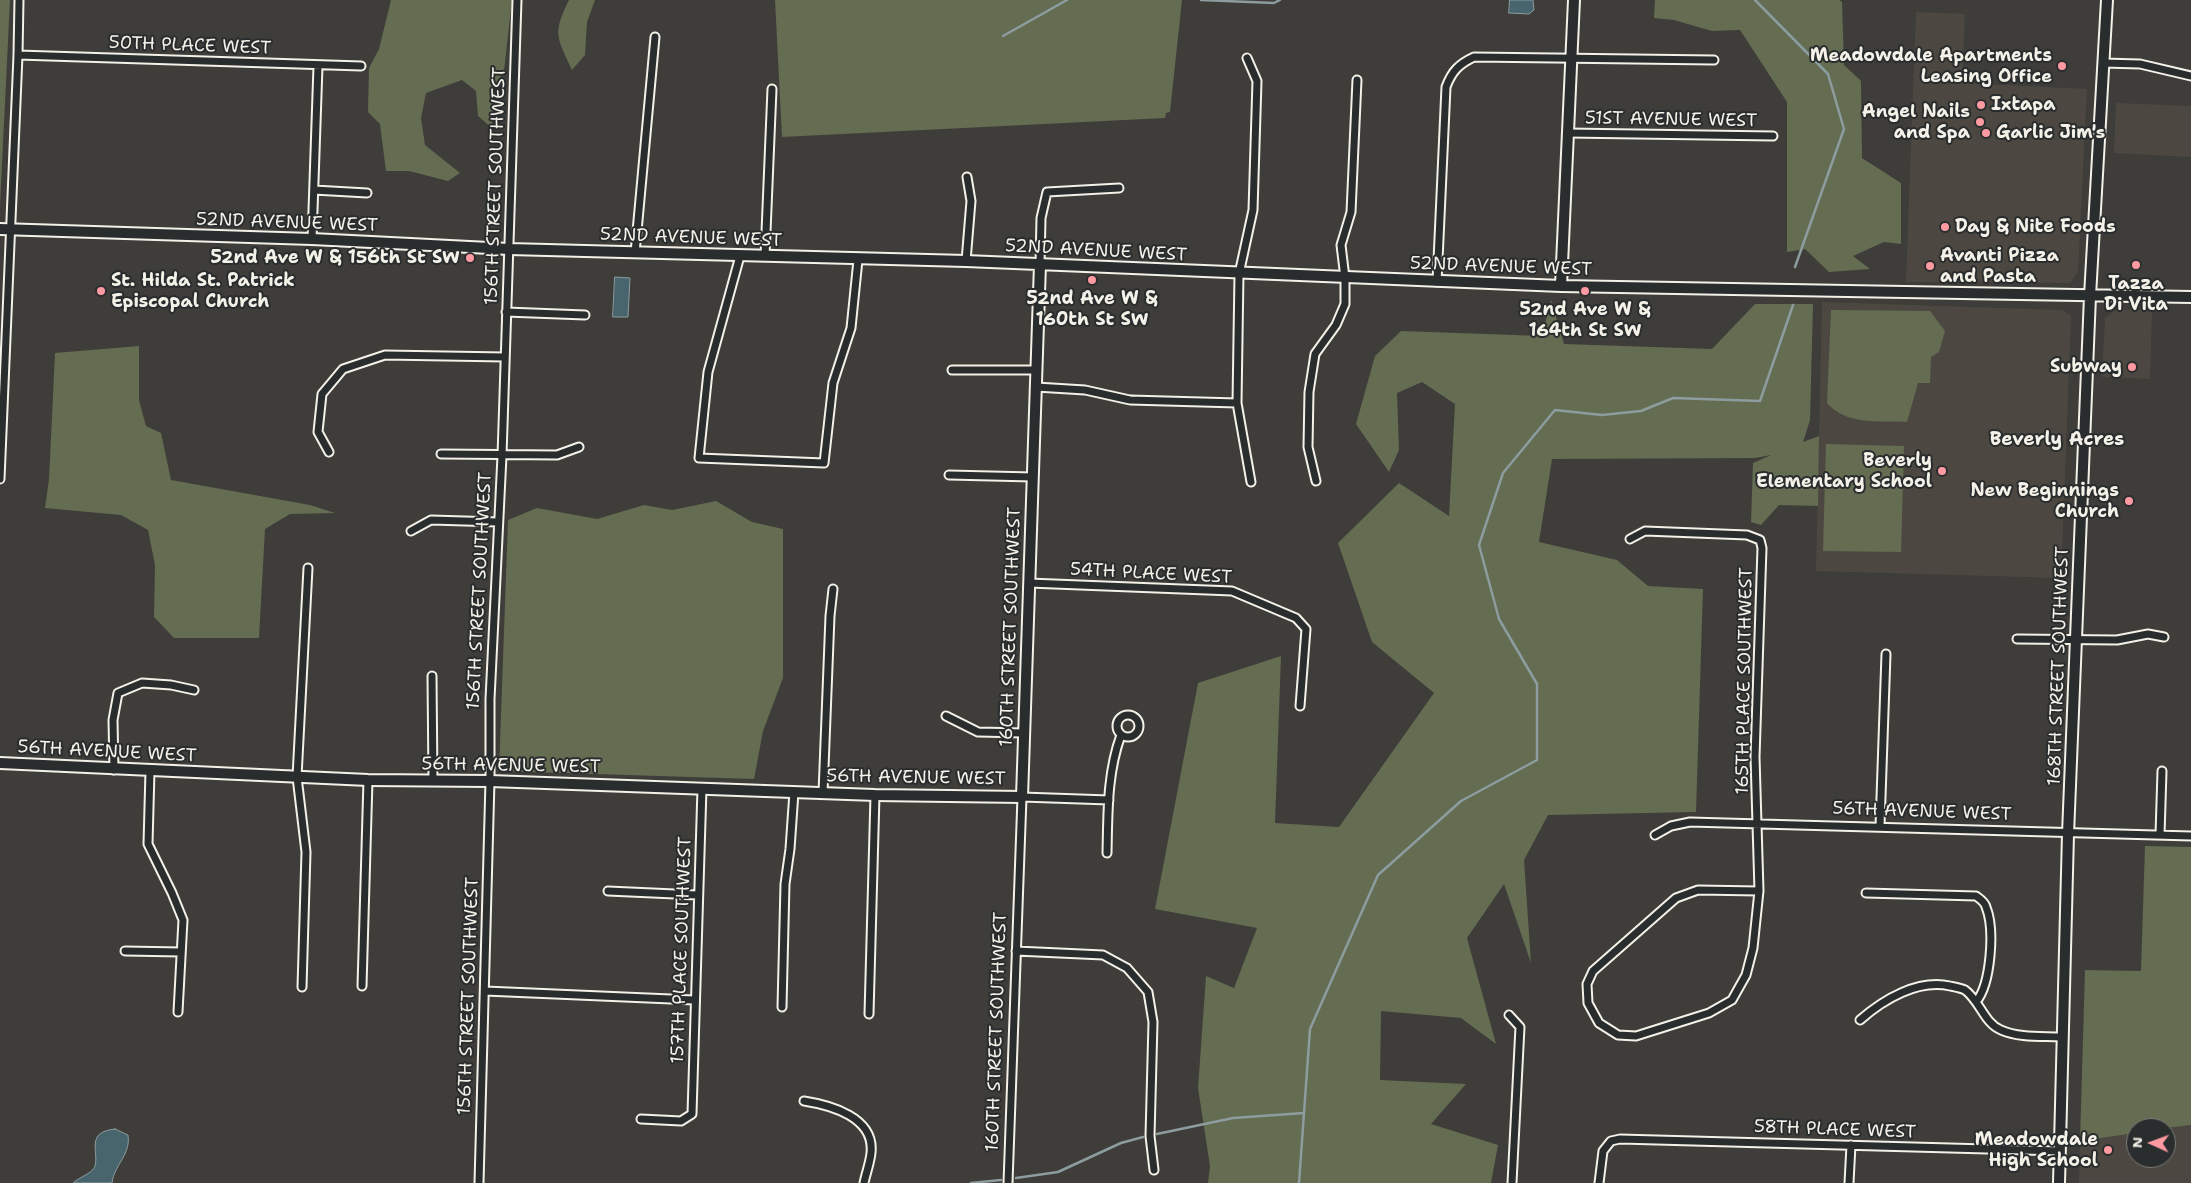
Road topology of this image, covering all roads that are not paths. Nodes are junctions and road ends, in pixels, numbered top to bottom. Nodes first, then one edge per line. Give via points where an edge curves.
1 (19, 0) edge
2 (517, 0) edge
3 (1574, 0) edge
4 (2107, 0) edge
5 (655, 37) dead end
6 (18, 55) junction
7 (1247, 58) dead end
8 (1571, 59) junction
9 (1714, 60) dead end
10 (2103, 63) junction
11 (318, 66) junction
12 (361, 66) dead end
13 (2191, 76) edge
14 (1357, 80) dead end
15 (772, 89) dead end
16 (1568, 133) junction
17 (1773, 136) dead end
18 (967, 177) dead end
19 (1119, 188) dead end
20 (314, 190) junction
21 (368, 193) dead end
22 (5, 229) edge
23 (312, 239) junction
24 (508, 249) junction
25 (635, 253) junction
26 (740, 256) junction
27 (765, 256) junction
28 (858, 260) junction
29 (966, 262) junction
30 (1040, 264) junction
31 (1239, 274) junction
32 (1346, 278) junction
33 (1437, 282) junction
34 (1561, 286) junction
35 (2090, 296) junction
36 (2191, 297) edge
37 (506, 312) junction
38 (585, 314) dead end
39 (505, 357) junction
40 (952, 370) dead end
41 (1036, 370) junction
42 (1036, 387) junction
43 (1237, 403) junction
44 (579, 447) dead end
45 (329, 452) dead end
46 (441, 454) dead end
47 (502, 456) junction
48 (949, 475) dead end
49 (1032, 477) junction
50 (0, 479) edge
51 (1316, 481) dead end
52 (1251, 482) dead end
53 (498, 522) junction
54 (411, 530) dead end
55 (1630, 539) dead end
56 (308, 568) dead end
57 (1029, 583) junction
58 (832, 589) dead end
59 (2164, 637) dead end
60 (2017, 639) dead end
61 (2076, 640) junction
62 (1886, 654) dead end
63 (432, 676) dead end
64 (194, 690) dead end
65 (1300, 706) dead end
66 (946, 716) dead end
67 (1024, 733) junction
68 (1121, 735) dead end
69 (0, 763) edge
70 (114, 770) junction
71 (150, 771) junction
72 (2162, 772) dead end
73 (297, 777) junction
74 (368, 780) junction
75 (433, 781) junction
76 (490, 781) junction
77 (702, 788) junction
78 (794, 792) junction
79 (823, 793) junction
80 (875, 795) junction
81 (1022, 797) junction
82 (1109, 800) junction
83 (1759, 824) junction
84 (1880, 826) junction
85 (2068, 834) junction
86 (1655, 835) dead end
87 (2160, 835) junction
88 (2191, 836) edge
89 (1107, 853) dead end
90 (608, 890) dead end
91 (1760, 891) junction
92 (1866, 893) dead end
93 (697, 895) junction
94 (125, 951) dead end
95 (1016, 951) junction
96 (182, 952) junction
97 (362, 986) dead end
98 (302, 987) dead end
99 (485, 991) junction
100 (694, 1000) junction
101 (1976, 1002) junction
102 (782, 1006) dead end
103 (178, 1012) dead end
104 (869, 1014) dead end
105 (1509, 1015) dead end
106 (1860, 1020) dead end
107 (2062, 1037) junction
108 (804, 1102) dead end
109 (642, 1119) dead end
110 (1852, 1145) junction
111 (2060, 1151) junction
112 (1154, 1170) dead end
113 (479, 1183) edge
114 (864, 1183) edge
115 (1008, 1183) edge
116 (1512, 1183) edge
117 (1599, 1183) edge
118 (1849, 1183) edge
119 (2060, 1183) edge

1 - 6 street
2 - 24 street, 156TH STREET SOUTHWEST
3 - 8 street
4 - 10 street, 168TH STREET SOUTHWEST
5 - 25 street
6 - 11 street, 50TH PLACE WEST
6 - 22 street
7 - 31 street via 1257,81 1253,210
8 - 9 street
8 - 16 street
8 - 33 street via 1474,57 1461,62 1452,73 1446,87
10 - 13 street via 2140,64
10 - 35 street, 168TH STREET SOUTHWEST
11 - 12 street, 50TH PLACE WEST
11 - 20 street
14 - 32 street via 1351,212 1342,246
15 - 27 street
16 - 17 street, 51ST AVENUE WEST
16 - 34 street
18 - 29 street via 971,201
19 - 30 street, 160TH STREET SOUTHWEST via 1047,192 1041,218
20 - 21 street
20 - 23 street
22 - 23 street, 52ND AVENUE WEST
22 - 50 street
23 - 24 street, 52ND AVENUE WEST
24 - 25 street, 52ND AVENUE WEST
24 - 37 street, 156TH STREET SOUTHWEST
25 - 26 street, 52ND AVENUE WEST
26 - 27 street, 52ND AVENUE WEST
26 - 28 street via 708,372 699,458 824,463 833,383 851,328
27 - 28 street, 52ND AVENUE WEST
28 - 29 street, 52ND AVENUE WEST
29 - 30 street, 52ND AVENUE WEST
30 - 31 street, 52ND AVENUE WEST
30 - 41 street, 160TH STREET SOUTHWEST
31 - 32 street, 52ND AVENUE WEST
31 - 43 street
32 - 33 street, 52ND AVENUE WEST
32 - 51 street via 1345,304 1336,325 1315,354 1309,392 1308,446
33 - 34 street, 52ND AVENUE WEST
34 - 35 street, 52ND AVENUE WEST
35 - 36 street, 52ND AVENUE WEST
35 - 61 street, 168TH STREET SOUTHWEST
37 - 38 street
37 - 39 street, 156TH STREET SOUTHWEST
39 - 45 street via 386,354 343,370 322,394 318,432
39 - 47 street, 156TH STREET SOUTHWEST
40 - 41 street
41 - 42 street, 160TH STREET SOUTHWEST
42 - 43 street via 1085,390 1130,400
42 - 49 street, 160TH STREET SOUTHWEST
43 - 52 street
44 - 47 street via 558,456
46 - 47 street
47 - 53 street, 156TH STREET SOUTHWEST
48 - 49 street
49 - 57 street, 160TH STREET SOUTHWEST
53 - 54 street via 431,520
53 - 76 street, 156TH STREET SOUTHWEST via 490,698
55 - 83 street, 165TH PLACE SOUTHWEST via 1646,531 1747,535 1760,540 1755,757
56 - 73 street
57 - 65 street, 54TH PLACE WEST via 1232,591 1296,618 1306,629
57 - 67 street, 160TH STREET SOUTHWEST
58 - 79 street
59 - 61 street via 2148,634 2117,640
60 - 61 street
61 - 85 street, 168TH STREET SOUTHWEST
62 - 84 street
63 - 75 street
64 - 70 street via 142,683 118,693 113,720
66 - 67 street via 978,732
67 - 81 street, 160TH STREET SOUTHWEST
68 - 82 street via 1113,757
69 - 70 street, 56TH AVENUE WEST
70 - 71 street, 56TH AVENUE WEST
71 - 73 street, 56TH AVENUE WEST
71 - 96 street via 148,844 183,920
72 - 87 street
73 - 74 street, 56TH AVENUE WEST
73 - 98 street via 306,852
74 - 75 street, 56TH AVENUE WEST
74 - 97 street
75 - 76 street, 56TH AVENUE WEST
76 - 77 street, 56TH AVENUE WEST
76 - 99 street, 156TH STREET SOUTHWEST
77 - 78 street, 56TH AVENUE WEST
77 - 93 street, 157TH PLACE SOUTHWEST
78 - 79 street, 56TH AVENUE WEST
78 - 102 street via 785,884
79 - 80 street, 56TH AVENUE WEST
80 - 81 street, 56TH AVENUE WEST
80 - 104 street
81 - 82 street
81 - 95 street, 160TH STREET SOUTHWEST
82 - 89 street
83 - 84 street, 56TH AVENUE WEST
83 - 86 street, 56TH AVENUE WEST via 1690,822 1671,826
83 - 91 street, 165TH PLACE SOUTHWEST
84 - 85 street, 56TH AVENUE WEST
85 - 87 street, 56TH AVENUE WEST
85 - 107 street, 168TH STREET SOUTHWEST
87 - 88 street, 56TH AVENUE WEST
90 - 93 street
91 - 91 street, 165TH PLACE SOUTHWEST via 1746,976 1732,1000 1709,1013 1636,1036 1618,1035 1599,1023 1588,1003 1587,984 1593,971 1676,898 1698,890
92 - 101 street via 1976,896 1986,904 1990,922 1988,978
93 - 100 street, 157TH PLACE SOUTHWEST
94 - 96 street
95 - 112 street via 1103,955 1127,968 1148,992 1153,1022 1150,1136
95 - 115 street, 160TH STREET SOUTHWEST
96 - 103 street
99 - 100 street
99 - 113 street, 156TH STREET SOUTHWEST
100 - 109 street, 157TH PLACE SOUTHWEST via 692,1114 681,1121
101 - 106 street via 1964,990 1942,984 1928,985 1896,995
101 - 107 street via 1999,1030 2028,1036
105 - 116 street via 1520,1026
107 - 111 street, 168TH STREET SOUTHWEST
108 - 114 street via 828,1105 858,1121 868,1134 872,1151
110 - 111 street, 58TH PLACE WEST
110 - 117 street, 58TH PLACE WEST via 1620,1139 1610,1141 1603,1151
110 - 118 street
111 - 119 street, 168TH STREET SOUTHWEST

